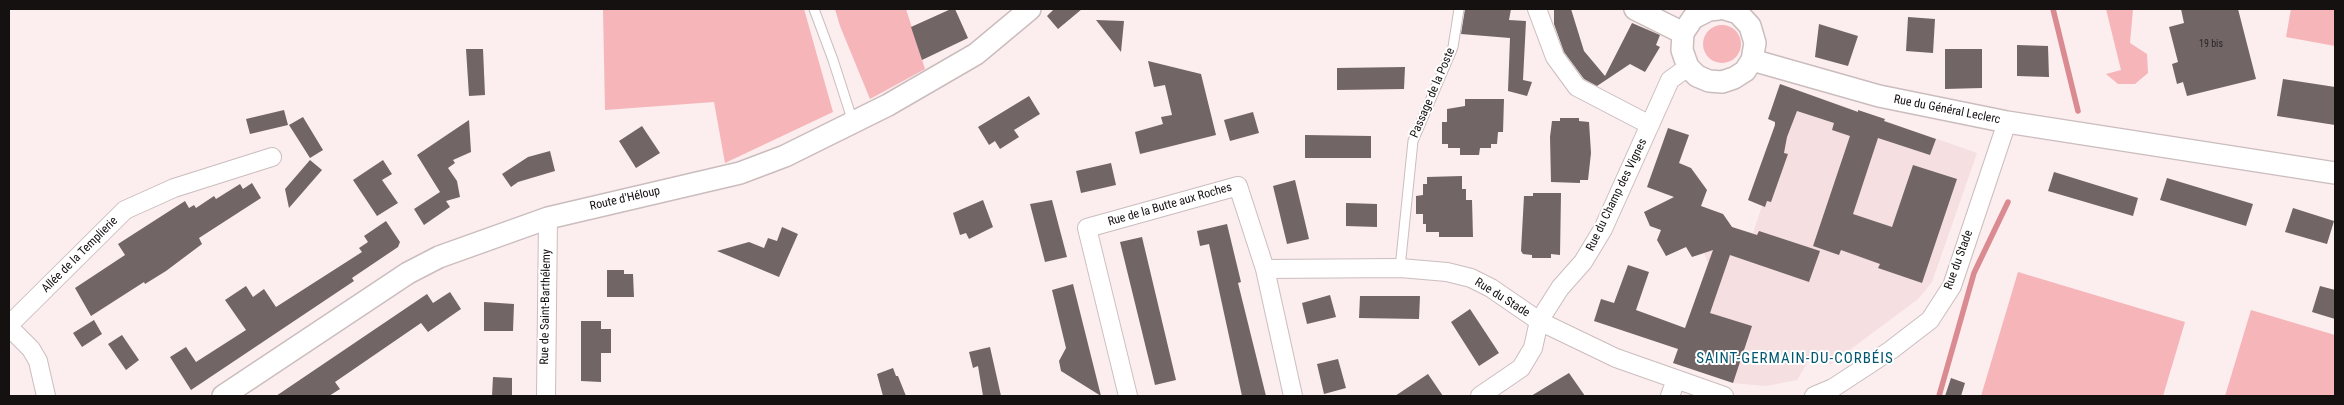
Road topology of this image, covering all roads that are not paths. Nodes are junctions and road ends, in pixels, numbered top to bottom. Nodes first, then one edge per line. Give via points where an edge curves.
1 (814, 9) edge
2 (1030, 9) edge
3 (1459, 9) edge
4 (1537, 9) edge
5 (1635, 9) edge
6 (1715, 9) edge
7 (1683, 34) junction
8 (1752, 60) junction
9 (1688, 66) junction
10 (2007, 122) junction
11 (853, 123) junction
12 (1650, 125) junction
13 (272, 156) dead end
14 (2335, 173) edge
15 (548, 218) junction
16 (1400, 268) junction
17 (1265, 270) junction
18 (1539, 322) junction
19 (9, 326) edge
20 (1673, 388) edge
21 (46, 396) edge
22 (223, 396) edge
23 (546, 396) edge
24 (1128, 396) edge
25 (1292, 396) edge
26 (1480, 396) edge
27 (1724, 396) edge
28 (1814, 396) edge

1 - 11 lane
2 - 11 street, Route d'Héloup via 976,54
3 - 16 lane, Passage de la Poste via 1453,48 1413,141
4 - 12 street via 1555,57 1577,87
5 - 7 street
6 - 7 street via 1693,18
6 - 8 street via 1738,13 1750,26 1756,43
7 - 9 street via 1682,50
8 - 9 street via 1745,71 1722,82 1697,76
8 - 10 street, Rue du Général Leclerc via 1878,96
9 - 12 street, Rue du Champ des Vignes via 1670,80
10 - 14 street, Rue du Général Leclerc
10 - 28 street, Rue du Stade via 1952,286 1930,320 1892,350 1833,388
11 - 15 street, Route d'Héloup via 785,156 740,173
12 - 18 street, Rue du Champ des Vignes via 1603,229
13 - 19 street, Allée de la Templierie via 174,188 125,210
15 - 22 street, Route d'Héloup via 439,257 408,273
15 - 23 street, Rue de Saint-Barthélemy
16 - 17 street, Rue du Stade
16 - 18 street, Rue du Stade via 1447,272 1471,278
17 - 24 street, Rue de la Butte aux Roches via 1238,186 1087,228
17 - 25 street, Rue de la Butte aux Roches
18 - 20 street, Rue du Stade
18 - 26 street via 1533,348 1521,368
19 - 21 street via 38,361
20 - 27 street, Rue du Stade

